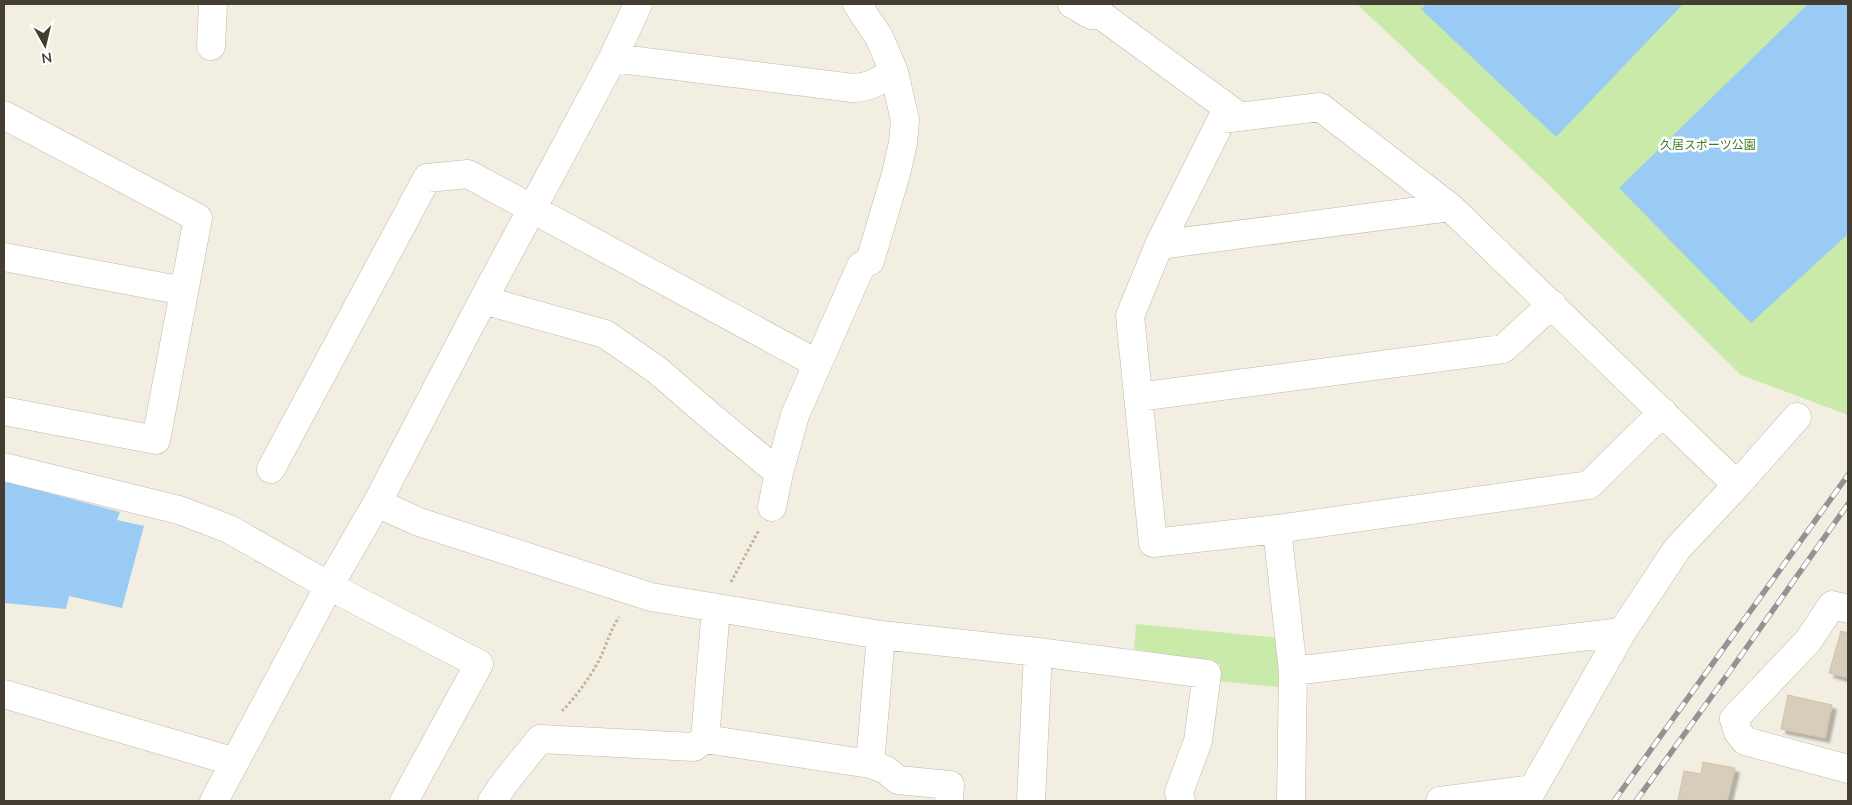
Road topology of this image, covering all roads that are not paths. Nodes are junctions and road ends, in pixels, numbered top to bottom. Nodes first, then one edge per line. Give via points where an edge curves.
1 (213, 4) edge
2 (638, 4) edge
3 (857, 4) edge
4 (1072, 4) edge
5 (211, 46) dead end
6 (613, 58) junction
7 (894, 72) junction
8 (4, 115) edge
9 (1240, 117) junction
10 (1450, 207) junction
11 (532, 208) junction
12 (1159, 245) junction
13 (4, 257) edge
14 (184, 291) junction
15 (483, 300) junction
16 (1552, 304) junction
17 (818, 364) junction
18 (1138, 397) junction
19 (4, 411) edge
20 (1663, 412) junction
21 (1797, 417) dead end
22 (4, 467) edge
23 (270, 468) dead end
24 (779, 473) junction
25 (1737, 485) junction
26 (377, 503) junction
27 (772, 507) road end
28 (1277, 529) junction
29 (329, 586) junction
30 (716, 609) junction
31 (1848, 609) edge
32 (1622, 632) junction
33 (881, 635) junction
34 (1038, 652) junction
35 (1293, 671) junction
36 (4, 694) edge
37 (705, 739) junction
38 (235, 762) junction
39 (870, 764) junction
40 (1848, 769) edge
41 (950, 793) edge
42 (1529, 795) edge
43 (214, 801) edge
44 (404, 801) edge
45 (492, 801) edge
46 (1031, 801) edge
47 (1180, 801) edge
48 (1291, 801) edge
49 (1440, 801) edge

1 - 5 street
2 - 6 street
3 - 7 street via 879,37
4 - 9 street via 1091,16 1101,15
6 - 7 street via 853,88 864,88
6 - 11 street
7 - 17 street via 905,120 903,144 893,183 870,261 861,266
8 - 14 street via 198,218
9 - 10 street via 1320,106
9 - 12 street via 1222,119
10 - 12 street
10 - 16 street
11 - 15 street
11 - 17 street
11 - 23 street via 468,174 427,178
12 - 18 street via 1130,316
13 - 14 street
14 - 19 street via 156,440
15 - 24 street via 605,334 657,370
15 - 26 street
16 - 18 street via 1503,349
16 - 20 street
17 - 24 street via 795,415
18 - 28 street via 1153,543
20 - 25 street
20 - 28 street via 1590,485
21 - 25 street
22 - 29 street via 179,510 207,520 229,529
24 - 27 street
25 - 32 street via 1677,549
26 - 29 street
26 - 30 street via 419,522 651,598
28 - 35 street
29 - 38 street
29 - 44 street via 479,664
30 - 33 street
30 - 37 street
31 - 40 street via 1832,605 1808,641 1734,719 1745,742
32 - 35 street
32 - 42 street
33 - 34 street
33 - 39 street
34 - 46 street
34 - 47 street via 1208,674 1198,741 1179,792
35 - 48 street
36 - 38 street
37 - 39 street
37 - 45 street via 694,747 540,740
38 - 43 street
39 - 41 street via 886,770 898,780
42 - 49 street

